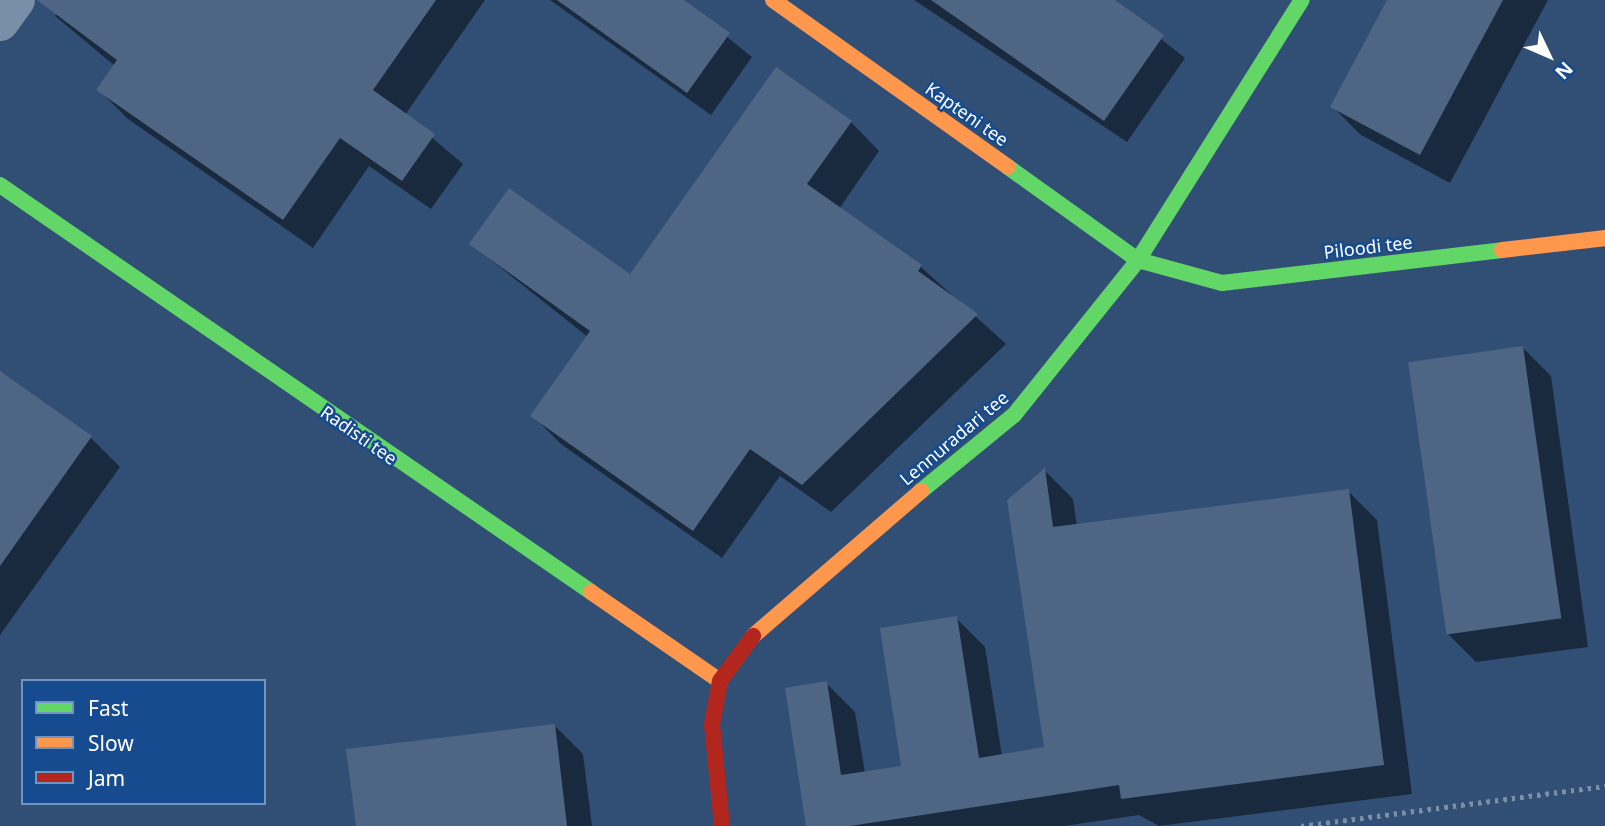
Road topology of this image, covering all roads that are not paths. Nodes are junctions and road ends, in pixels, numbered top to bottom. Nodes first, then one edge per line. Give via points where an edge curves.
1 (16, 0) edge
2 (773, 0) edge
3 (1302, 0) edge
4 (0, 22) edge
5 (0, 185) edge
6 (1605, 238) edge
7 (1138, 260) junction
8 (720, 681) junction
9 (722, 826) edge

1 - 4 street
2 - 7 street, Kapteni tee
3 - 7 street, Lennuradari tee
5 - 8 street, Radisti tee
6 - 7 street, Piloodi tee via 1222,283
7 - 8 street, Lennuradari tee via 1014,415 775,612
8 - 9 street, Lennuradari tee via 712,724

